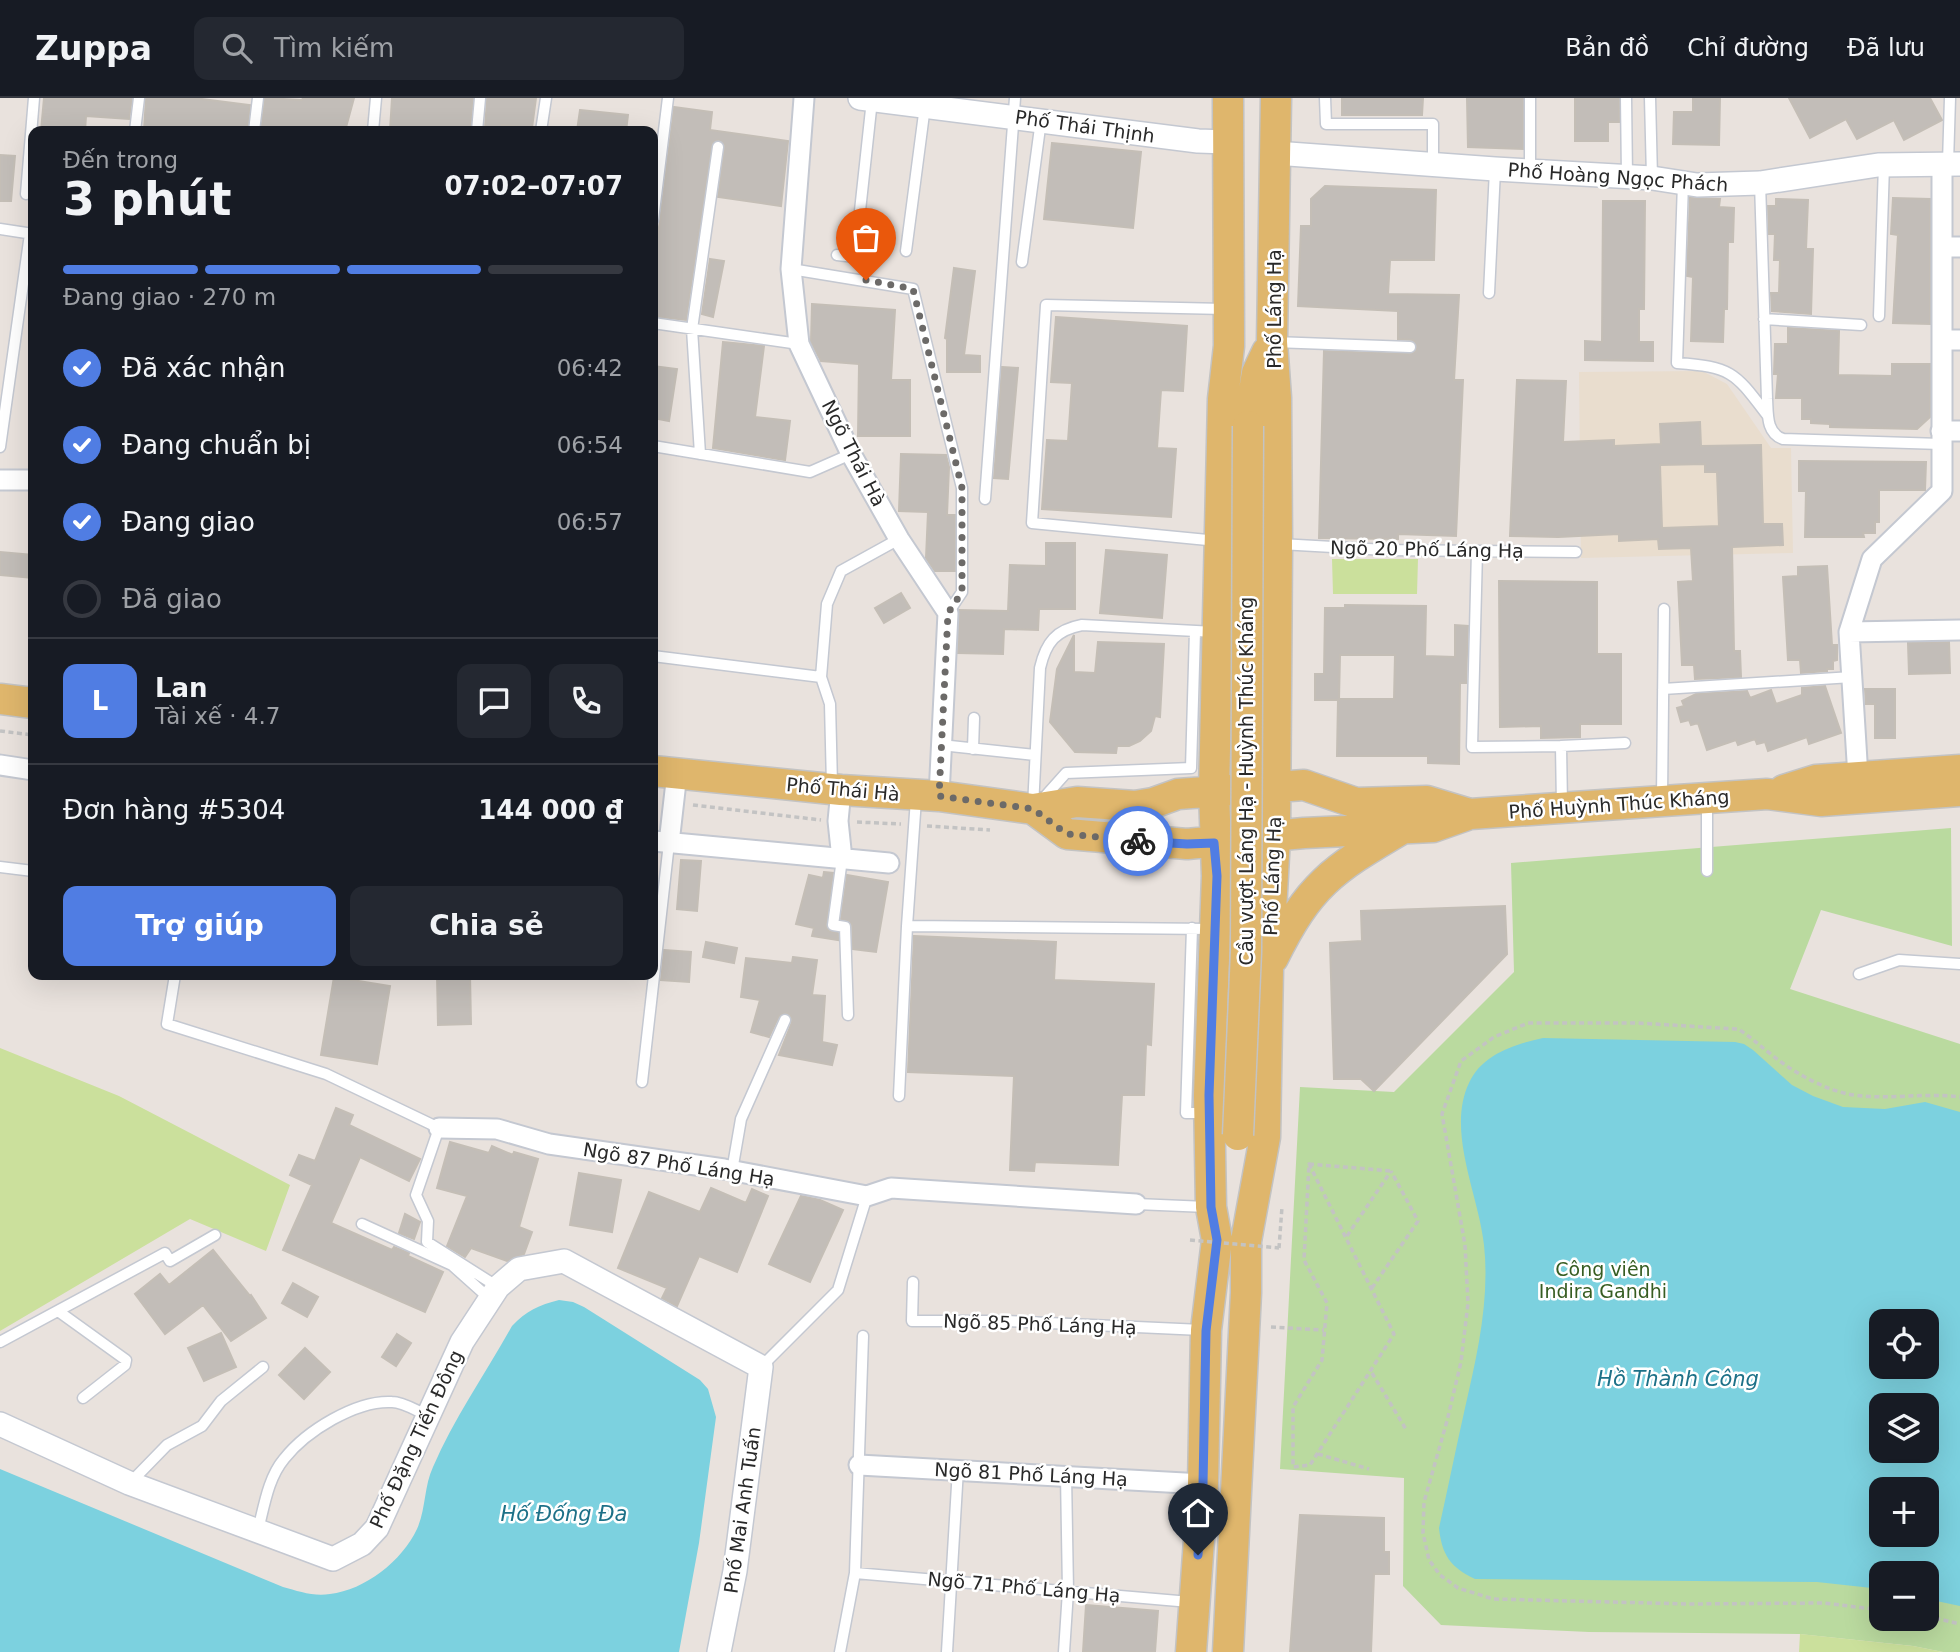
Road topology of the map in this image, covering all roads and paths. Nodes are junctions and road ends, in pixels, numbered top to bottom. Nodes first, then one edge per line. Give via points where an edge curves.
1 (34, 98) edge
2 (139, 98) edge
3 (258, 98) edge
4 (376, 98) edge
5 (480, 98) edge
6 (546, 98) edge
7 (668, 98) edge
8 (804, 98) edge
9 (1228, 98) edge
10 (1276, 98) edge
11 (1325, 98) edge
12 (1530, 98) edge
13 (1626, 98) edge
14 (1650, 98) edge
15 (1950, 98) edge
16 (866, 99) edge
17 (951, 103) edge
18 (925, 106) junction
19 (1014, 107) edge
20 (1041, 120) junction
21 (32, 126) edge
22 (136, 126) edge
23 (255, 126) edge
24 (373, 126) edge
25 (477, 126) edge
26 (542, 126) edge
27 (1227, 142) junction
28 (718, 147) dead end
29 (1275, 153) junction
30 (1433, 164) junction
31 (1950, 164) edge
32 (1884, 165) junction
33 (1495, 169) junction
34 (28, 170) edge
35 (1530, 171) junction
36 (1627, 176) junction
37 (1652, 177) junction
38 (658, 179) edge
39 (1683, 183) junction
40 (1760, 183) junction
41 (26, 194) dead end
42 (0, 229) edge
43 (28, 233) edge
44 (1951, 247) edge
45 (906, 251) dead end
46 (837, 255) dead end
47 (855, 257) junction
48 (876, 260) dead end
49 (28, 261) edge
50 (1022, 262) dead end
51 (791, 269) junction
52 (1489, 293) dead end
53 (1229, 309) junction
54 (1879, 316) dead end
55 (1764, 318) junction
56 (658, 324) edge
57 (1861, 325) dead end
58 (692, 329) junction
59 (1951, 340) edge
60 (1272, 342) junction
61 (799, 344) junction
62 (1229, 346) junction
63 (1410, 347) dead end
64 (1768, 416) junction
65 (1248, 426) junction
66 (1948, 435) edge
67 (0, 447) edge
68 (658, 447) edge
69 (700, 454) junction
70 (852, 454) junction
71 (1951, 469) edge
72 (0, 480) edge
73 (28, 480) edge
74 (985, 499) dead end
75 (899, 539) junction
76 (1222, 541) junction
77 (1277, 544) junction
78 (1477, 551) junction
79 (1576, 552) dead end
80 (1664, 608) dead end
81 (948, 613) junction
82 (1960, 630) edge
83 (1207, 631) junction
84 (1849, 632) junction
85 (658, 657) edge
86 (821, 677) junction
87 (1852, 677) junction
88 (1663, 690) junction
89 (0, 699) edge
90 (28, 702) edge
91 (974, 718) dead end
92 (1275, 729) junction
93 (1215, 730) junction
94 (0, 731) edge
95 (28, 734) edge
96 (1625, 743) dead end
97 (941, 745) junction
98 (1561, 746) junction
99 (973, 748) junction
100 (1035, 755) junction
101 (0, 765) edge
102 (28, 769) edge
103 (1960, 770) edge
104 (1858, 777) junction
105 (668, 782) edge
106 (1275, 787) junction
107 (836, 789) junction
108 (1960, 791) edge
109 (1214, 792) junction
110 (1768, 794) junction
111 (928, 796) junction
112 (1707, 798) junction
113 (1662, 801) junction
114 (1033, 809) junction
115 (1563, 809) junction
116 (1470, 814) junction
117 (838, 821) junction
118 (914, 825) junction
119 (1405, 828) junction
120 (990, 830) dead end
121 (1275, 837) junction
122 (661, 842) edge
123 (1214, 843) junction
124 (842, 859) junction
125 (889, 863) dead end
126 (0, 867) edge
127 (28, 870) edge
128 (1707, 871) dead end
129 (658, 899) edge
130 (1270, 925) junction
131 (906, 926) junction
132 (1203, 928) junction
133 (1960, 964) edge
134 (1268, 967) junction
135 (1859, 974) dead end
136 (174, 980) edge
137 (653, 980) edge
138 (848, 1015) dead end
139 (785, 1020) dead end
140 (642, 1082) dead end
141 (899, 1096) dead end
142 (1960, 1097) edge
143 (439, 1129) junction
144 (1238, 1135) junction
145 (1309, 1164) junction
146 (732, 1171) junction
147 (1391, 1171) junction
148 (867, 1196) junction
149 (1136, 1204) joint
150 (1211, 1207) junction
151 (1282, 1207) dead end
152 (362, 1224) dead end
153 (215, 1235) dead end
154 (1347, 1237) junction
155 (1204, 1240) junction
156 (1246, 1241) junction
157 (913, 1282) dead end
158 (1372, 1288) junction
159 (494, 1293) junction
160 (58, 1311) junction
161 (1271, 1327) dead end
162 (1324, 1330) junction
163 (1206, 1331) junction
164 (863, 1336) dead end
165 (0, 1342) edge
166 (263, 1367) dead end
167 (761, 1367) junction
168 (1371, 1372) junction
169 (83, 1398) dead end
170 (428, 1416) junction
171 (0, 1424) edge
172 (1406, 1431) dead end
173 (1318, 1454) junction
174 (859, 1465) junction
175 (1369, 1468) dead end
176 (958, 1469) junction
177 (1066, 1475) junction
178 (129, 1483) junction
179 (1203, 1484) junction
180 (257, 1531) junction
181 (855, 1573) junction
182 (950, 1581) junction
183 (1068, 1591) junction
184 (1194, 1602) junction
185 (1869, 1608) edge
186 (1939, 1619) edge
187 (1960, 1624) edge
188 (719, 1652) edge
189 (840, 1652) edge
190 (947, 1652) edge
191 (1064, 1652) edge
192 (1191, 1652) edge
193 (1228, 1652) edge

1 - 21 lane
2 - 22 lane
3 - 23 lane
4 - 24 lane
5 - 25 lane
6 - 26 lane
7 - 38 lane
8 - 51 street, Ngõ Thái Hà
9 - 27 main road
10 - 29 main road, Phố Láng Hạ
11 - 30 lane via 1326,124 1433,124
12 - 35 lane
13 - 36 lane
14 - 37 lane
15 - 31 lane
16 - 18 street, Phố Thái Thịnh
16 - 47 lane
17 - 18 street, Phố Thái Thịnh
17 - 19 street, Phố Thái Thịnh
18 - 45 lane
19 - 20 street, Phố Thái Thịnh
19 - 74 lane
20 - 27 street, Phố Thái Thịnh
20 - 50 lane
27 - 53 main road
28 - 58 lane
29 - 30 street, Phố Hoàng Ngọc Phách
29 - 60 main road, Phố Láng Hạ
30 - 33 street, Phố Hoàng Ngọc Phách
31 - 32 street, Phố Hoàng Ngọc Phách
31 - 44 street
32 - 40 street, Phố Hoàng Ngọc Phách
32 - 54 lane
33 - 35 street, Phố Hoàng Ngọc Phách
33 - 52 lane
34 - 41 lane
35 - 36 street, Phố Hoàng Ngọc Phách
36 - 37 street, Phố Hoàng Ngọc Phách
37 - 39 street, Phố Hoàng Ngọc Phách
39 - 40 street, Phố Hoàng Ngọc Phách
39 - 64 lane via 1677,363 1710,366 1732,374
40 - 55 lane
42 - 43 lane
44 - 59 street
46 - 47 lane
47 - 48 lane
49 - 67 lane
51 - 61 street, Ngõ Thái Hà
51 - 81 lane via 913,289 962,488 962,592
53 - 62 main road
53 - 76 lane via 1046,306 1032,523
55 - 57 lane
55 - 64 lane
56 - 58 lane
58 - 61 lane
58 - 69 lane
59 - 66 street
60 - 63 lane
60 - 65 main road, Cầu vượt Láng Hạ - Huỳnh Thúc Kháng via 1257,373
60 - 77 main road, Phố Láng Hạ
61 - 70 street, Ngõ Thái Hà
62 - 65 main road, Cầu vượt Láng Hạ - Huỳnh Thúc Kháng via 1240,374
62 - 76 main road via 1223,399
64 - 66 lane via 1773,433 1783,439
65 - 144 main road, Cầu vượt Láng Hạ - Huỳnh Thúc Kháng, bridge via 1246,952
66 - 71 street
68 - 69 lane
69 - 70 lane via 810,472
70 - 75 street, Ngõ Thái Hà
71 - 84 street via 1942,491 1872,559
72 - 73 street
75 - 81 street, Ngõ Thái Hà
75 - 86 lane via 841,571 827,604
76 - 83 main road
77 - 78 lane, Ngõ 20 Phố Láng Hạ
77 - 92 main road, Phố Láng Hạ
78 - 79 lane, Ngõ 20 Phố Láng Hạ
78 - 98 lane via 1472,747
80 - 88 lane
81 - 97 street
82 - 84 street
83 - 93 main road
83 - 100 lane via 1065,628 1043,653
83 - 114 lane via 1191,768 1066,773
84 - 87 street
85 - 86 lane
86 - 107 lane via 830,704
87 - 88 lane
87 - 104 street
88 - 113 lane
89 - 90 main road
91 - 99 lane
92 - 93 main road
92 - 106 main road, Phố Láng Hạ
93 - 109 main road
94 - 95 path
96 - 98 lane
97 - 99 lane
97 - 111 street
98 - 115 lane
99 - 100 lane
100 - 114 lane
101 - 102 street
103 - 104 main road, Phố Huỳnh Thúc Kháng
104 - 110 main road, Phố Huỳnh Thúc Kháng via 1816,780
105 - 107 main road, Phố Thái Hà
105 - 117 path
105 - 122 street
106 - 109 main road, Phố Huỳnh Thúc Kháng
106 - 116 main road, Phố Huỳnh Thúc Kháng via 1304,785 1356,803 1427,801
106 - 121 main road, Phố Láng Hạ
107 - 111 main road, Phố Thái Hà
107 - 117 street
108 - 110 main road, Phố Huỳnh Thúc Kháng via 1821,801
109 - 114 main road, Phố Thái Hà via 1178,794 1135,806 1077,802
109 - 123 main road
110 - 112 main road, Phố Huỳnh Thúc Kháng
111 - 114 main road, Phố Thái Hà
111 - 118 lane
112 - 113 main road, Phố Huỳnh Thúc Kháng
112 - 128 lane
113 - 115 main road, Phố Huỳnh Thúc Kháng
114 - 123 main road, Phố Thái Hà via 1067,834
115 - 116 main road, Phố Huỳnh Thúc Kháng
116 - 119 main road, Phố Huỳnh Thúc Kháng via 1433,827
117 - 118 path
117 - 124 street
118 - 120 path
118 - 131 lane
119 - 121 main road, Phố Huỳnh Thúc Kháng
119 - 134 main road via 1346,862 1318,886 1290,924
121 - 123 main road, Phố Huỳnh Thúc Kháng
121 - 130 main road, Phố Láng Hạ
122 - 124 street
122 - 129 lane
123 - 132 main road via 1217,876
124 - 125 street
124 - 138 lane via 833,925 845,927
126 - 127 lane
130 - 132 main road
130 - 134 main road, Phố Láng Hạ
131 - 132 lane
131 - 141 lane
132 - 150 main road
133 - 135 lane via 1899,960
134 - 156 main road, Phố Láng Hạ via 1265,1138
136 - 143 lane, Ngõ 87 Phố Láng Hạ via 167,1024 326,1074
137 - 140 lane
139 - 146 lane via 741,1119
142 - 185 path via 1847,1094 1809,1079 1738,1029 1528,1023 1494,1037 1461,1061 1442,1114 1465,1245 1468,1303 1461,1362 1424,1502 1423,1533 1429,1560 1440,1575 1458,1588 1493,1600 1825,1603
143 - 146 street, Ngõ 87 Phố Láng Hạ via 497,1129 549,1144
143 - 159 lane via 416,1195 428,1221 427,1242
144 - 155 main road, Cầu vượt Láng Hạ - Huỳnh Thúc Kháng via 1224,1208
144 - 156 main road, Cầu vượt Láng Hạ - Huỳnh Thúc Kháng
145 - 147 path
145 - 154 path
145 - 162 path via 1304,1260 1326,1303
146 - 148 street, Ngõ 87 Phố Láng Hạ
147 - 154 path
147 - 158 path via 1418,1221
148 - 149 street, Ngõ 87 Phố Láng Hạ via 891,1188
148 - 167 lane via 838,1290
149 - 150 lane, Ngõ 87 Phố Láng Hạ
150 - 155 main road
151 - 155 path, bridge via 1279,1248
152 - 159 lane via 452,1265
153 - 160 lane via 170,1261 165,1253
154 - 158 path
155 - 163 main road
156 - 193 main road, Phố Láng Hạ
157 - 163 lane, Ngõ 85 Phố Láng Hạ via 912,1321
158 - 168 path via 1394,1334
159 - 167 street, Phố Đặng Tiến Đông via 519,1269 564,1261
159 - 170 street, Phố Đặng Tiến Đông via 462,1342
160 - 165 lane
160 - 169 lane via 126,1362
161 - 162 path
162 - 173 path via 1322,1360 1293,1407 1293,1467 1310,1465
163 - 179 main road
164 - 174 lane
166 - 178 lane via 221,1401 202,1426 167,1445
167 - 188 street, Phố Mai Anh Tuấn via 736,1571
168 - 172 path
168 - 173 path
170 - 180 lane via 394,1402 357,1406 309,1436 283,1459
170 - 180 street, Phố Đặng Tiến Đông via 377,1528 362,1544 333,1559
171 - 178 street, Phố Đặng Tiến Đông
173 - 175 path
174 - 176 street, Ngõ 81 Phố Láng Hạ
174 - 181 lane
176 - 177 street, Ngõ 81 Phố Láng Hạ
176 - 182 lane
177 - 179 street, Ngõ 81 Phố Láng Hạ
177 - 183 lane
178 - 180 street, Phố Đặng Tiến Đông
179 - 184 main road
181 - 182 lane, Ngõ 71 Phố Láng Hạ
181 - 189 lane
182 - 183 lane, Ngõ 71 Phố Láng Hạ
182 - 190 lane
183 - 184 lane, Ngõ 71 Phố Láng Hạ
183 - 191 lane
184 - 192 main road
186 - 187 path

